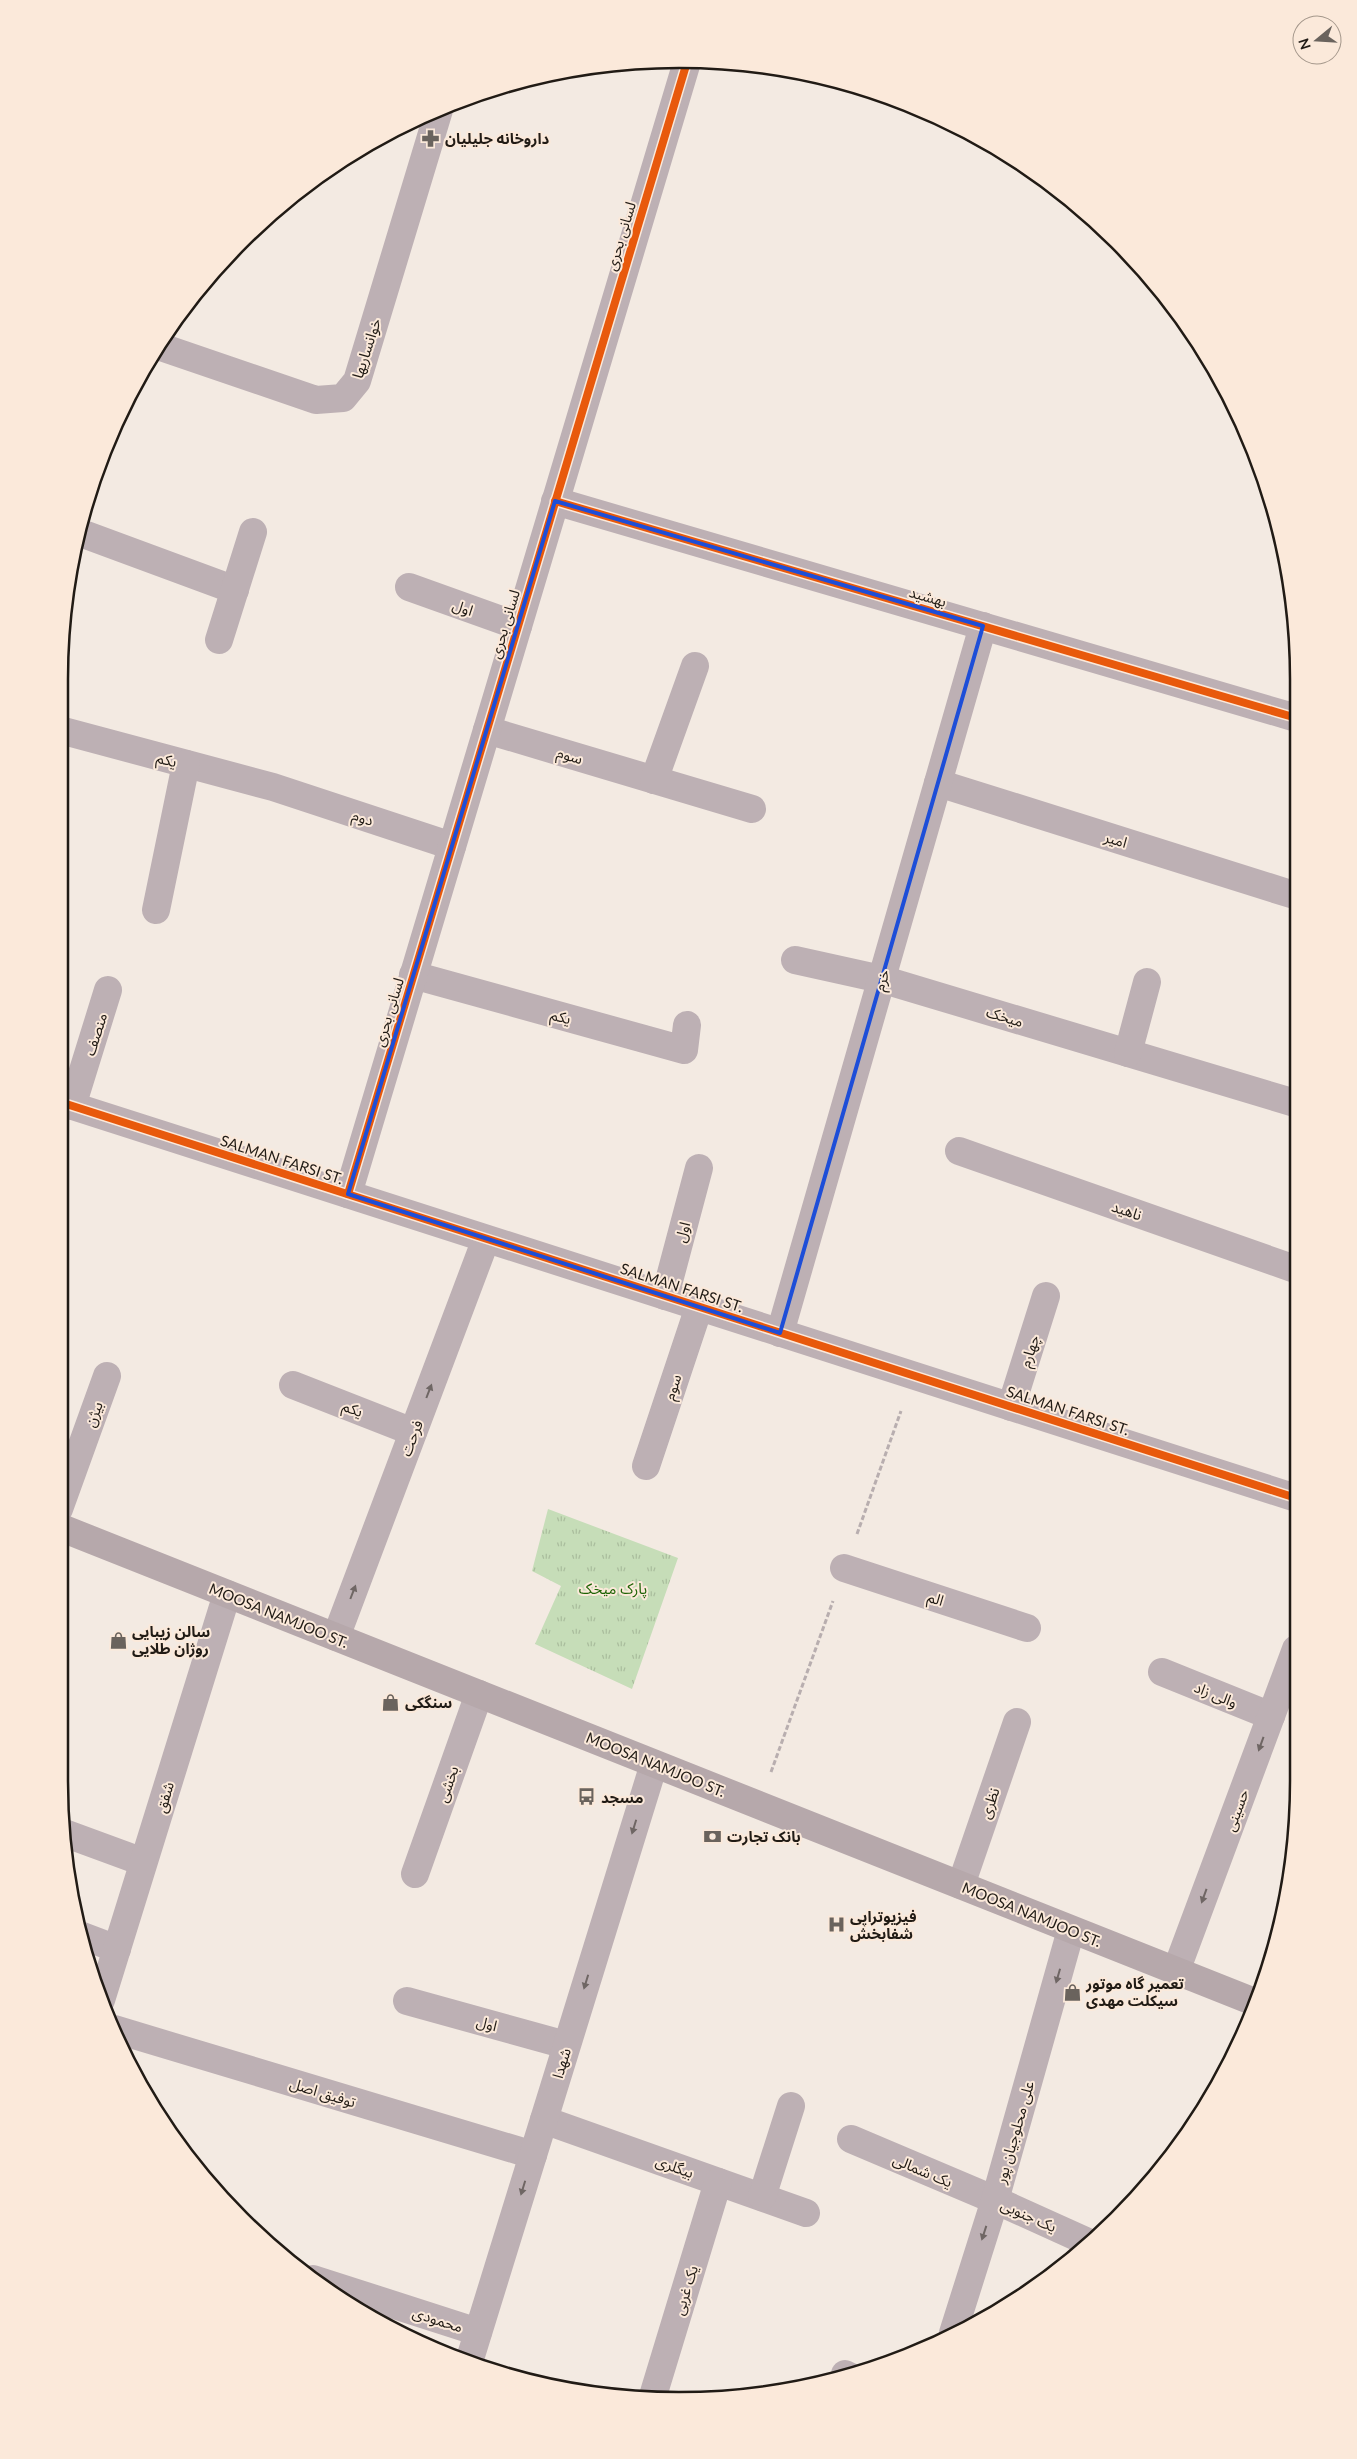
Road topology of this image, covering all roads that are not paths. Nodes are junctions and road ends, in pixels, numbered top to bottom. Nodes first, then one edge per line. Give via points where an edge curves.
1 (684, 68) edge
2 (437, 118) edge
3 (164, 348) edge
4 (555, 501) junction
5 (253, 532) dead end
6 (85, 534) edge
7 (409, 587) dead end
8 (235, 590) junction
9 (518, 626) junction
10 (983, 626) junction
11 (219, 640) dead end
12 (695, 666) dead end
13 (1290, 716) edge
14 (487, 730) junction
15 (68, 732) edge
16 (186, 764) junction
17 (654, 780) junction
18 (938, 783) junction
19 (274, 787) joint
20 (752, 809) dead end
21 (452, 846) junction
22 (1290, 894) edge
23 (156, 910) dead end
24 (795, 960) dead end
25 (413, 976) junction
26 (881, 980) junction
27 (1147, 982) dead end
28 (108, 990) dead end
29 (687, 1026) dead end
30 (1128, 1054) junction
31 (68, 1099) edge
32 (1290, 1102) edge
33 (68, 1105) edge
34 (960, 1151) dead end
35 (699, 1168) dead end
36 (348, 1194) junction
37 (486, 1239) junction
38 (1290, 1267) edge
39 (665, 1296) junction
40 (1046, 1296) dead end
41 (699, 1307) junction
42 (780, 1333) junction
43 (107, 1376) dead end
44 (293, 1385) dead end
45 (1011, 1406) junction
46 (413, 1432) junction
47 (646, 1466) dead end
48 (68, 1484) edge
49 (1290, 1496) edge
50 (68, 1531) edge
51 (844, 1568) dead end
52 (227, 1594) junction
53 (1027, 1628) dead end
54 (336, 1638) junction
55 (1290, 1665) edge
56 (1162, 1672) dead end
57 (479, 1694) junction
58 (1271, 1716) junction
59 (1017, 1722) dead end
60 (654, 1764) junction
61 (71, 1835) edge
62 (143, 1862) junction
63 (415, 1874) dead end
64 (961, 1885) junction
65 (1071, 1930) junction
66 (88, 1938) edge
67 (117, 1948) junction
68 (1176, 1971) junction
69 (104, 1989) edge
70 (1248, 2000) edge
71 (408, 2001) dead end
72 (122, 2031) edge
73 (566, 2045) junction
74 (791, 2106) dead end
75 (544, 2120) junction
76 (851, 2140) dead end
77 (533, 2155) junction
78 (718, 2182) junction
79 (762, 2197) junction
80 (995, 2200) junction
81 (806, 2213) dead end
82 (1082, 2239) edge
83 (336, 2287) edge
84 (955, 2325) edge
85 (478, 2332) junction
86 (471, 2355) edge
87 (654, 2391) edge

1 - 4 street, لسانی بحری
2 - 3 street, خوانساریها via 357,381 343,398 316,400
4 - 9 street, لسانی بحری
4 - 10 street, بهشید
5 - 8 street
6 - 8 street
7 - 9 street, اول
8 - 11 street
9 - 14 street, لسانی بحری
10 - 13 street, بهشید
10 - 18 street, خرم
12 - 17 street
14 - 17 street, سوم
14 - 21 street, لسانی بحری
15 - 16 street, یکم
16 - 19 street, یکم
16 - 23 street
17 - 20 street, سوم
18 - 22 street, امیر
18 - 26 street, خرم
19 - 21 street, دوم
21 - 25 street, لسانی بحری
24 - 26 street, میخک
25 - 29 street, یکم via 684,1050
25 - 36 street, لسانی بحری
26 - 30 street, میخک
26 - 42 street, خرم
27 - 30 street
28 - 31 street, منصف
30 - 32 street, میخک
33 - 36 street, SALMAN FARSI ST.
34 - 38 street, ناهید
35 - 39 street, اول
36 - 37 street, SALMAN FARSI ST.
37 - 39 street, SALMAN FARSI ST.
46 -> 37 street, فرحت
39 - 41 street, SALMAN FARSI ST.
40 - 45 street, چهارم
41 - 42 street, SALMAN FARSI ST.
41 - 47 street, سوم
42 - 45 street, SALMAN FARSI ST.
43 - 48 street, بیژن
44 - 46 street, یکم
45 - 49 street, SALMAN FARSI ST.
54 -> 46 street, فرحت
50 - 52 main road, MOOSA NAMJOO ST.
51 - 53 street, الم
52 - 54 main road, MOOSA NAMJOO ST.
52 - 62 street, شفق
54 - 57 main road, MOOSA NAMJOO ST.
55 - 58 street, حسینی
56 - 58 street, والی زاد
57 - 60 main road, MOOSA NAMJOO ST.
57 - 63 street, بخشی
58 -> 68 street, حسینی
59 - 64 street, نظری
60 - 64 main road, MOOSA NAMJOO ST.
60 -> 73 street, شهدا
61 - 62 street
62 - 67 street, شفق
64 - 65 main road, MOOSA NAMJOO ST.
65 - 68 main road, MOOSA NAMJOO ST.
65 -> 80 street, علی محلوجیان پور
66 - 67 street
67 - 69 street, شفق
68 - 70 main road, MOOSA NAMJOO ST.
71 - 73 street, اول
72 - 77 street, توفیق اصل
73 - 75 street, شهدا
74 - 79 street
75 - 77 street, شهدا
75 - 78 street, بیگلری
76 - 80 street, یک شمالی
77 -> 85 street, شهدا
78 - 79 street, بیگلری
78 - 87 street, یک غربی
79 - 81 street, بیگلری
80 - 82 street, یک جنوبی
80 -> 84 street, علی محلوجیان پور
83 - 85 street, محمودی
85 - 86 street, شهدا

